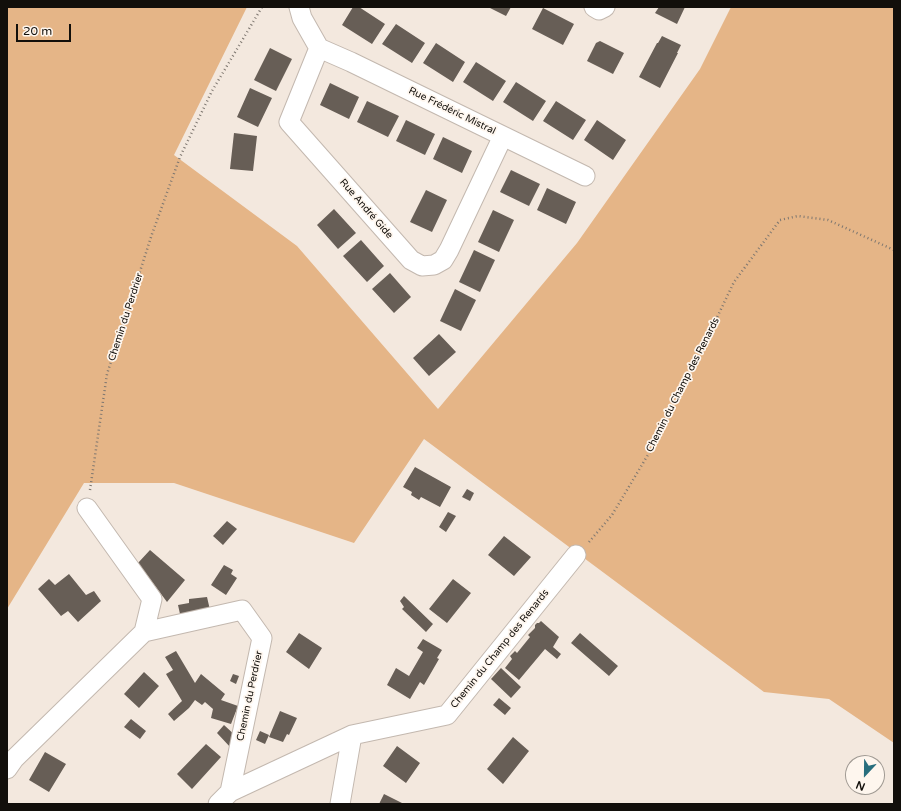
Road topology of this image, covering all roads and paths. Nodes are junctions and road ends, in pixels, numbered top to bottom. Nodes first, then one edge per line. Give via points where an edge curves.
1 (262, 7) edge
2 (299, 7) edge
3 (594, 7) edge
4 (605, 7) edge
5 (319, 48) junction
6 (503, 136) junction
7 (585, 176) dead end
8 (894, 250) edge
9 (87, 508) joint
10 (576, 555) joint
11 (144, 632) junction
12 (352, 735) junction
13 (7, 769) edge
14 (224, 798) edge
15 (340, 804) edge

1 - 9 path, Chemin du Perdrier via 212,91 180,157 152,234 108,374
2 - 5 street via 302,18
3 - 4 street via 599,10
5 - 6 street, Rue Frédéric Mistral
5 - 6 street, Rue André Gide via 289,122 411,260 422,266 434,266 443,260
6 - 7 street, Rue Frédéric Mistral
8 - 10 path, Chemin du Champ des Renards via 828,220 798,216 780,220 734,282 664,428 612,515
9 - 11 street via 152,600
10 - 12 street, Chemin du Champ des Renards via 446,715
11 - 13 street via 14,759
11 - 14 street, Chemin du Perdrier via 242,610 262,638
12 - 14 street, Chemin du Champ des Renards
12 - 15 street

